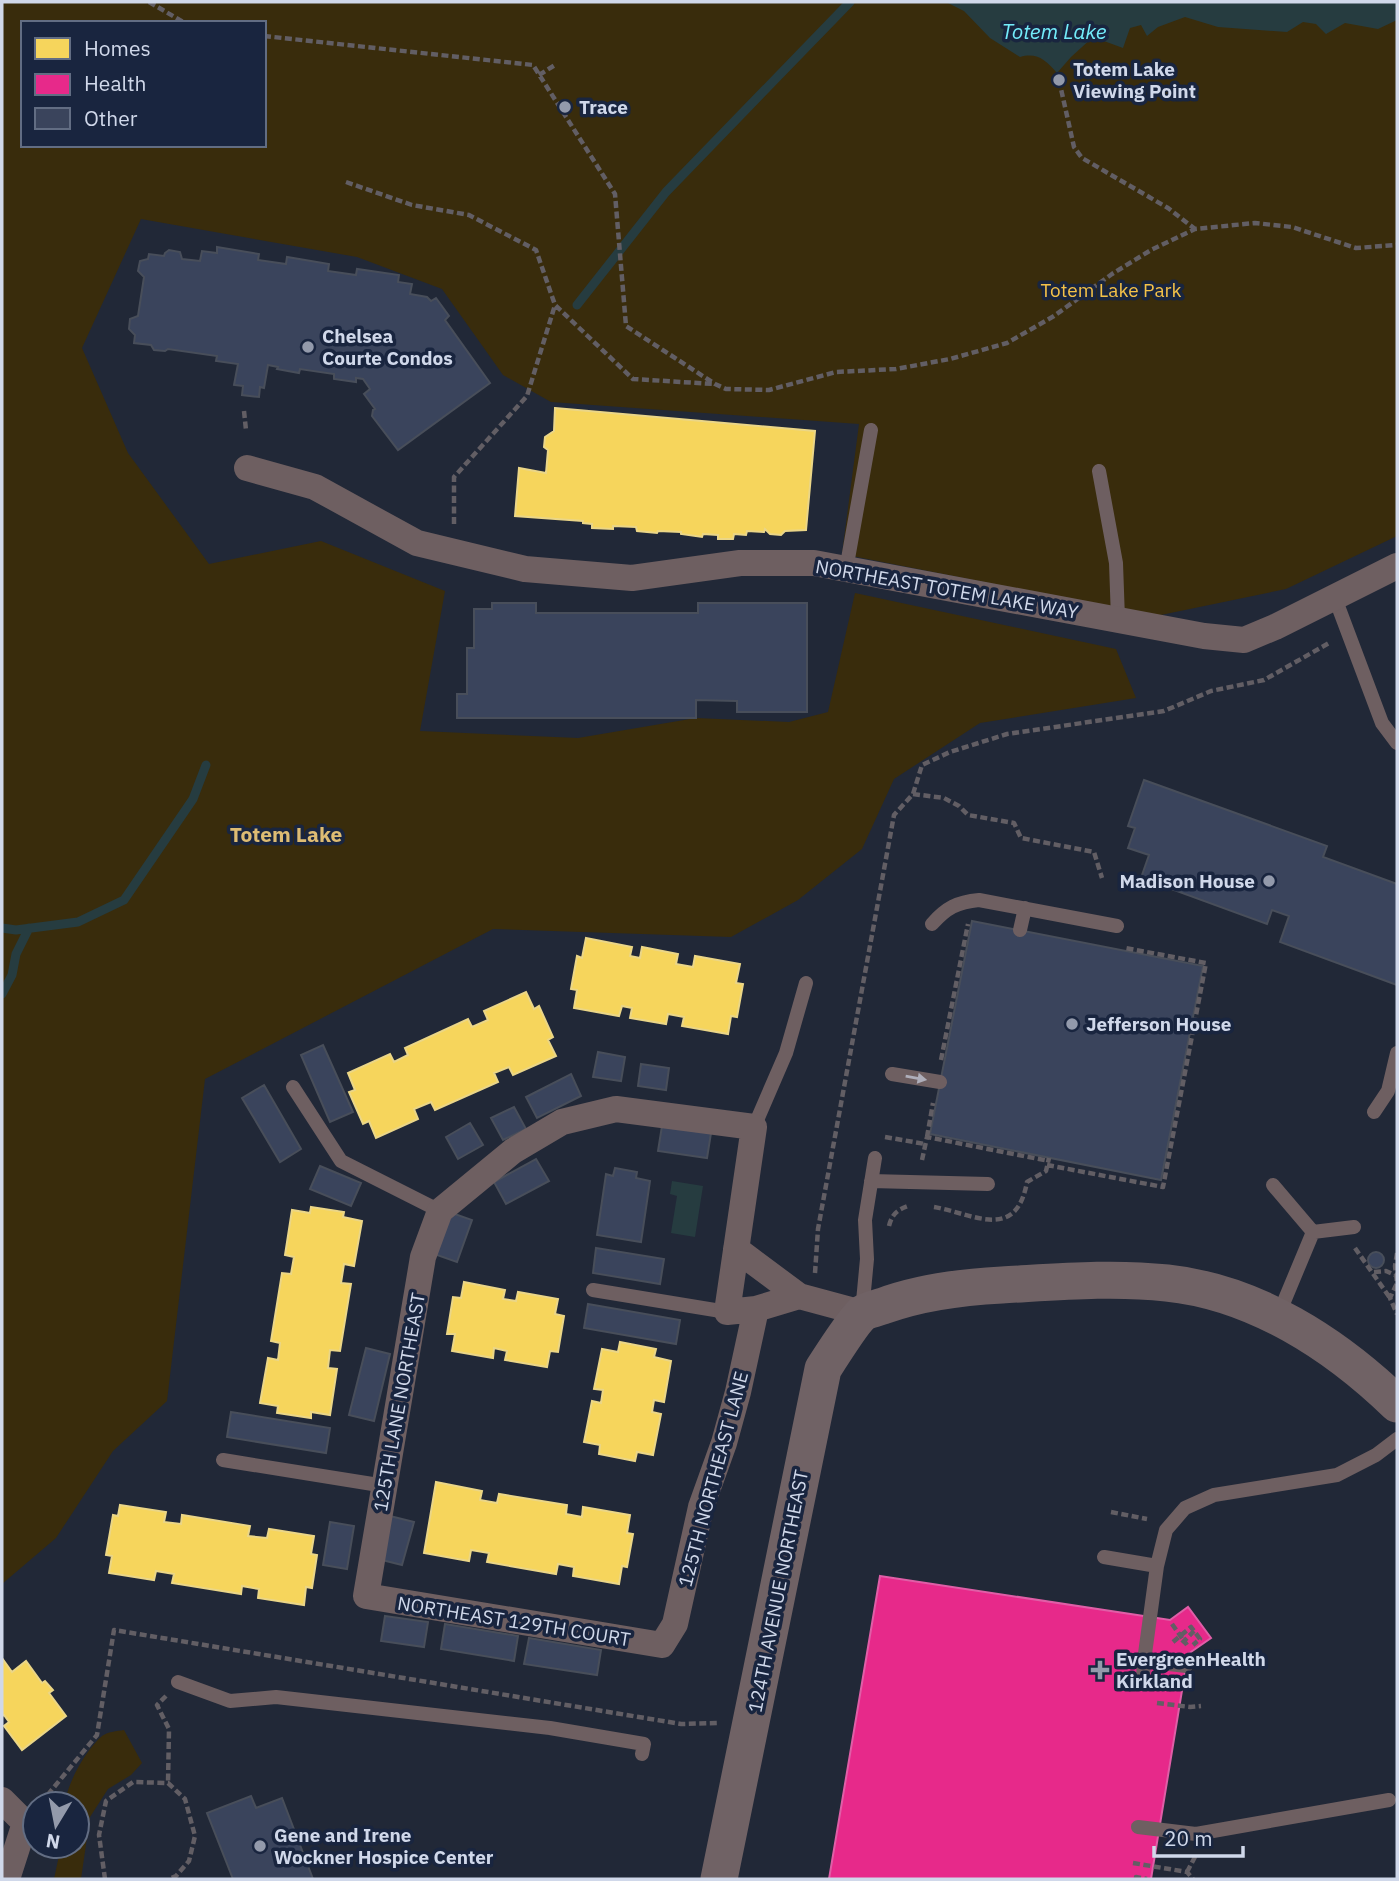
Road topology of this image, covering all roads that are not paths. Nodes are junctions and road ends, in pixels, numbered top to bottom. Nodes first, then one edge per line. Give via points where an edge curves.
1 (871, 430) dead end
2 (247, 468) dead end
3 (1099, 471) dead end
4 (1397, 566) edge
5 (846, 570) junction
6 (1335, 598) junction
7 (1118, 620) junction
8 (1397, 743) edge
9 (1025, 908) junction
10 (932, 924) dead end
11 (1116, 926) dead end
12 (1021, 929) road end
13 (806, 983) dead end
14 (1397, 1053) edge
15 (892, 1074) dead end
16 (939, 1082) road end
17 (293, 1087) dead end
18 (1374, 1112) dead end
19 (754, 1127) junction
20 (875, 1158) dead end
21 (871, 1181) junction
22 (988, 1184) dead end
23 (1273, 1185) dead end
24 (440, 1211) junction
25 (1354, 1227) dead end
26 (1313, 1232) junction
27 (736, 1249) junction
28 (593, 1290) dead end
29 (799, 1296) junction
30 (755, 1309) junction
31 (727, 1312) junction
32 (862, 1313) junction
33 (1277, 1317) junction
34 (1397, 1404) edge
35 (1397, 1439) edge
36 (223, 1460) dead end
37 (385, 1486) junction
38 (1104, 1557) dead end
39 (1157, 1566) junction
40 (366, 1596) joint
41 (662, 1646) joint
42 (1144, 1661) junction
43 (1186, 1666) dead end
44 (1143, 1678) dead end
45 (178, 1682) road end
46 (642, 1754) dead end
47 (2, 1800) edge
48 (1389, 1800) dead end
49 (1138, 1827) dead end
50 (7, 1879) edge
51 (719, 1879) edge

1 - 5 lane
2 - 5 street, NORTHEAST TOTEM LAKE WAY via 315,487 417,543 525,569 632,578 740,563 814,563
3 - 7 lane via 1116,563
4 - 6 street, NORTHEAST TOTEM LAKE WAY
5 - 7 street, NORTHEAST TOTEM LAKE WAY
6 - 7 street, NORTHEAST TOTEM LAKE WAY via 1244,639
6 - 8 lane via 1382,723
9 - 10 lane via 962,901 946,908
9 - 11 lane
9 - 12 lane
13 - 19 lane via 786,1053
14 - 18 lane via 1388,1091
15 -> 16 lane
17 - 24 lane via 341,1161
19 - 24 street via 617,1109 562,1122 513,1152
19 - 27 street
20 - 21 lane
21 - 22 lane
21 - 32 lane
23 - 26 lane
24 - 37 street, 125TH LANE NORTHEAST via 423,1257
25 - 26 lane
26 - 33 lane
27 - 29 street
27 - 31 street
28 - 31 lane
29 - 30 street
29 - 32 street
30 - 31 street
30 - 41 street, 125TH NORTHEAST LANE via 675,1623
32 - 33 street via 944,1290 1119,1280 1206,1291
32 - 51 street, 124TH AVENUE NORTHEAST via 822,1369
33 - 34 street via 1342,1356
35 - 39 lane via 1337,1475 1214,1495 1185,1508 1166,1530
36 - 37 lane
37 - 40 street, 125TH LANE NORTHEAST
38 - 39 lane
39 - 42 lane
40 - 41 street, NORTHEAST 129TH COURT
42 - 43 lane
42 - 44 lane
45 - 46 lane via 230,1701 276,1698 644,1744
47 - 50 street via 25,1823
48 - 49 lane via 1196,1834

